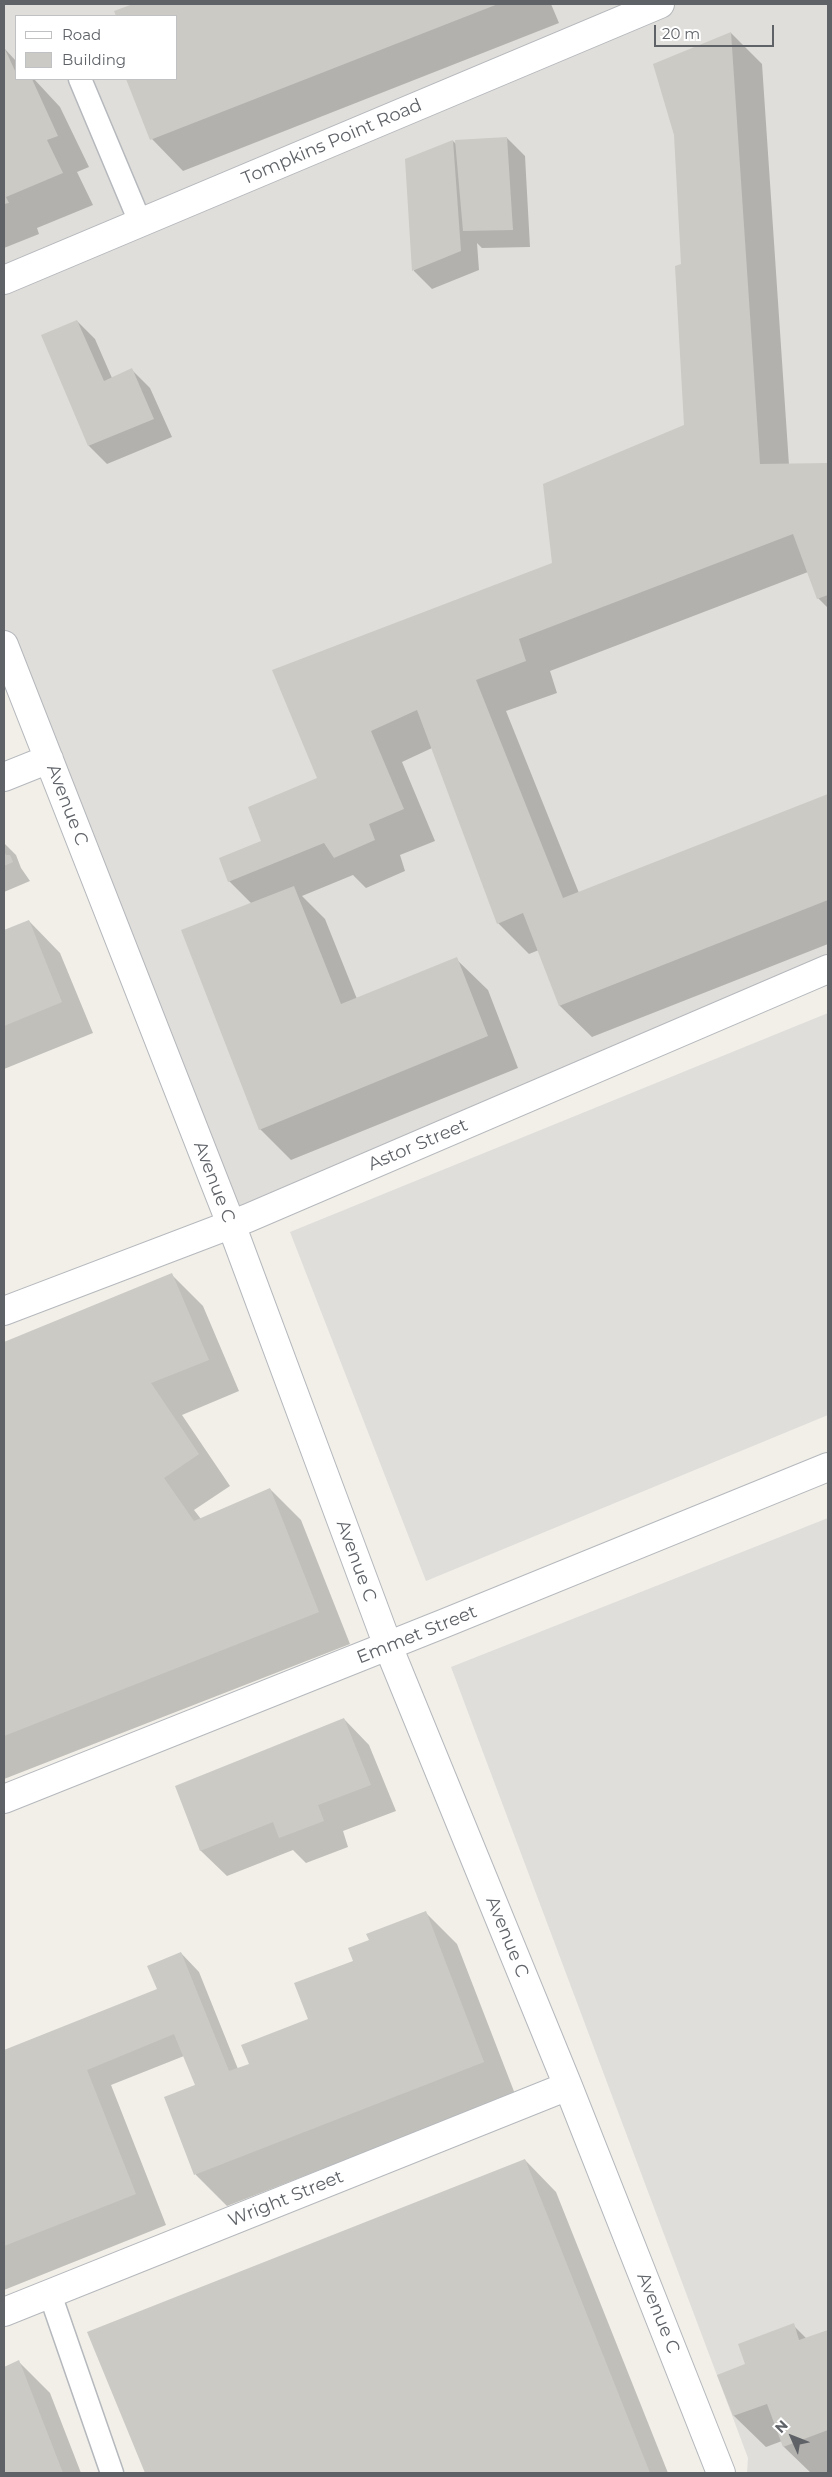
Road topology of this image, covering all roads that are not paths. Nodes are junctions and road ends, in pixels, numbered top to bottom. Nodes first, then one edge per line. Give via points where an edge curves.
1 (660, 4) edge
2 (80, 80) edge
3 (140, 222) junction
4 (4, 280) edge
5 (4, 645) edge
6 (49, 759) junction
7 (4, 777) edge
8 (828, 969) edge
9 (231, 1224) junction
10 (4, 1311) edge
11 (828, 1467) edge
12 (388, 1646) junction
13 (4, 1799) edge
14 (568, 2086) junction
15 (50, 2294) junction
16 (4, 2312) edge
17 (112, 2473) edge
18 (721, 2473) edge

1 - 3 street, Tompkins Point Road
2 - 3 lane
3 - 4 street, Tompkins Point Road
5 - 6 street, Avenue C
6 - 7 street
6 - 9 street, Avenue C
8 - 9 street, Astor Street
9 - 10 street, Astor Street
9 - 12 street, Avenue C
11 - 12 street, Emmet Street
12 - 13 street, Emmet Street
12 - 14 street, Avenue C
14 - 15 street, Wright Street
14 - 18 street, Avenue C
15 - 16 street, Wright Street
15 - 17 lane

